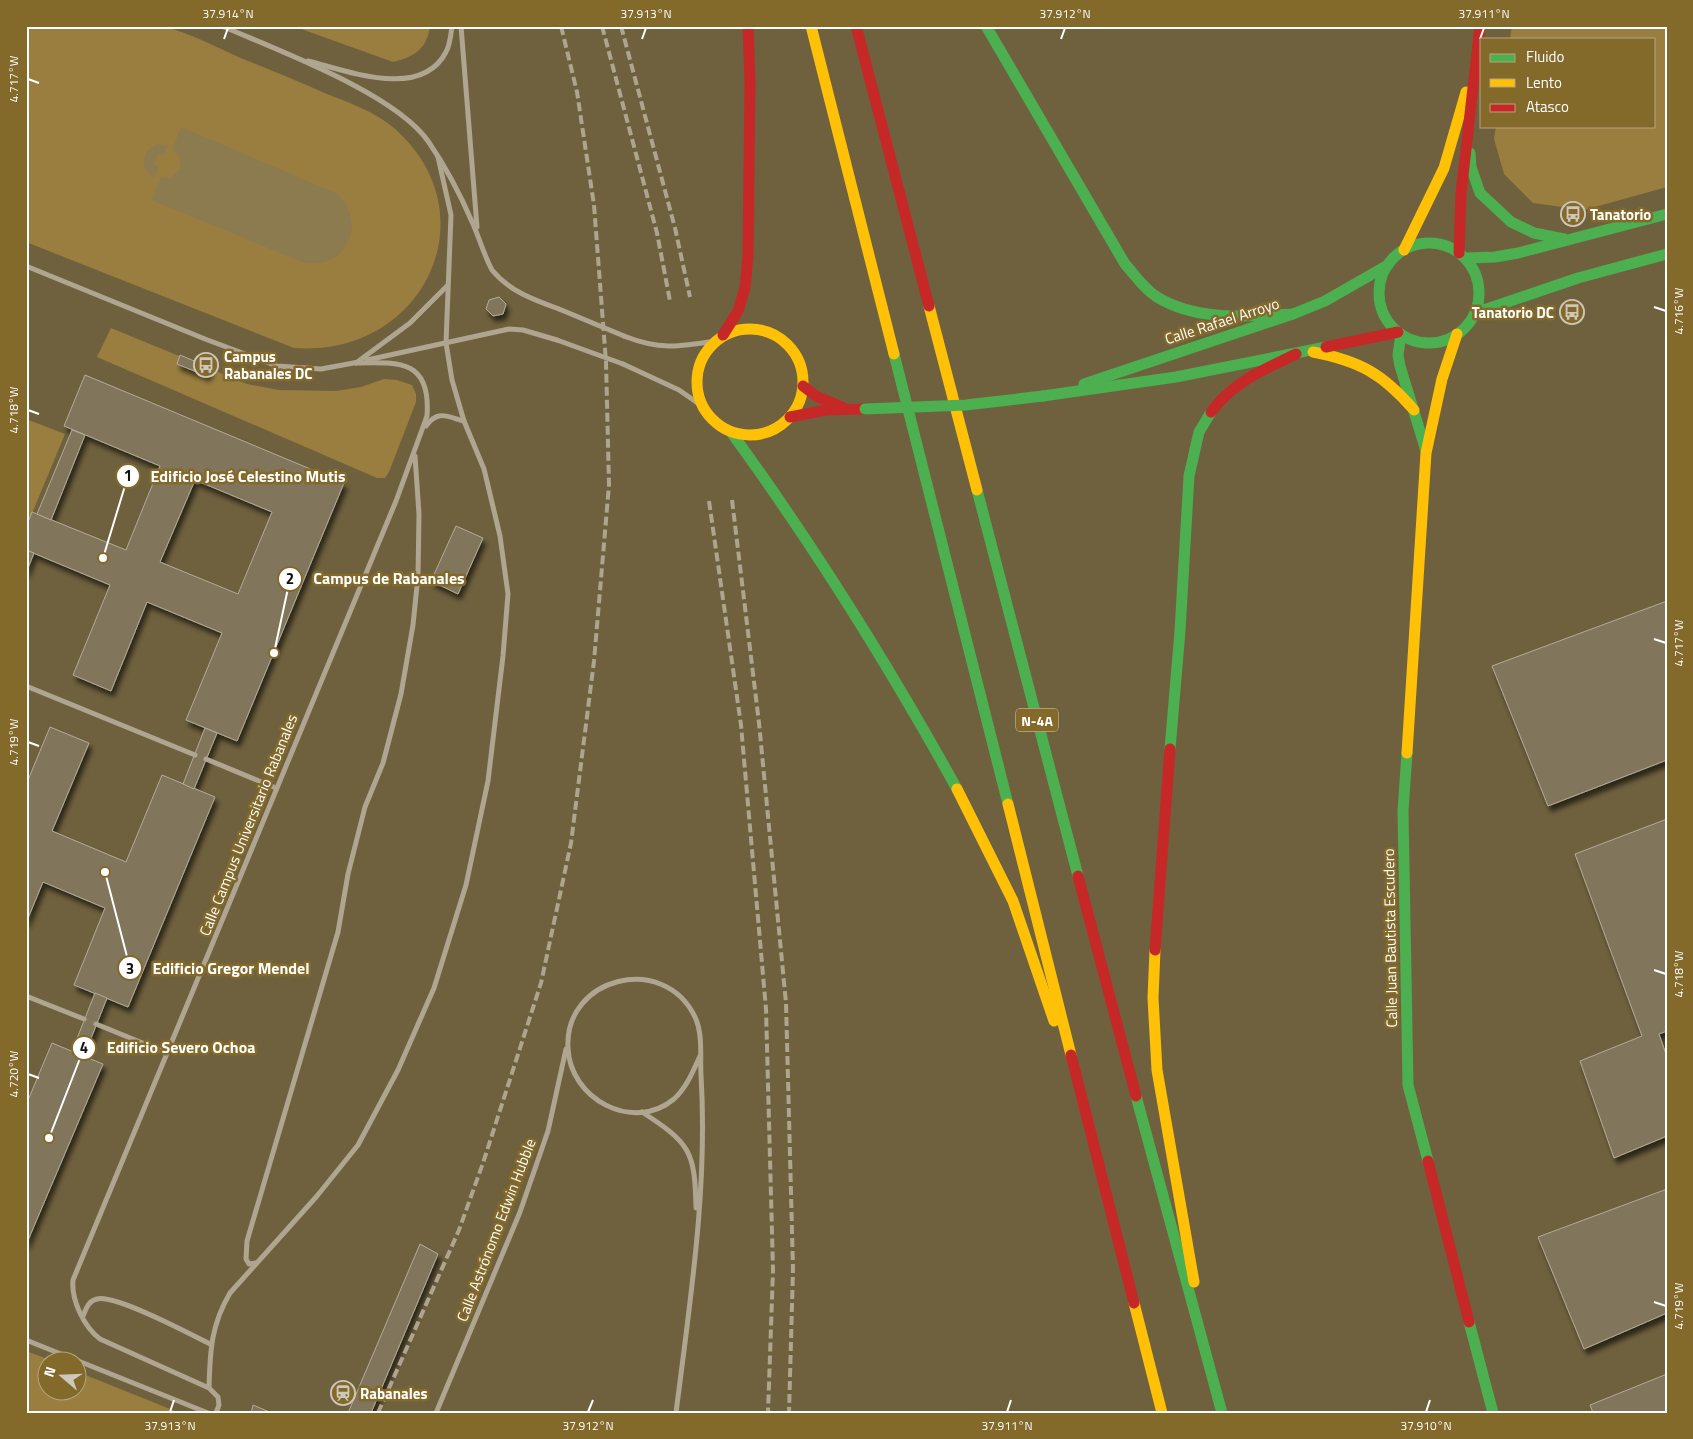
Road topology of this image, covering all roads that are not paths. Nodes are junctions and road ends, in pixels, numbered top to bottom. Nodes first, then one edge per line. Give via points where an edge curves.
1 (222, 26) edge
2 (452, 26) edge
3 (461, 26) edge
4 (748, 26) edge
5 (811, 26) edge
6 (856, 26) edge
7 (986, 26) edge
8 (1480, 26) edge
9 (299, 59) junction
10 (1474, 66) junction
11 (1469, 133) junction
12 (438, 157) junction
13 (1667, 214) edge
14 (478, 235) junction
15 (1569, 240) junction
16 (1404, 250) junction
17 (1667, 254) edge
18 (1462, 255) junction
19 (1388, 265) junction
20 (26, 266) edge
21 (447, 286) junction
22 (1475, 313) junction
23 (1293, 314) junction
24 (1399, 333) junction
25 (1457, 334) junction
26 (719, 338) junction
27 (446, 343) junction
28 (1308, 351) junction
29 (1296, 354) junction
30 (356, 363) junction
31 (803, 386) junction
32 (1060, 392) junction
33 (702, 406) junction
34 (848, 409) junction
35 (1414, 410) junction
36 (790, 417) junction
37 (464, 421) junction
38 (731, 432) junction
39 (420, 437) junction
40 (414, 453) junction
41 (1426, 454) junction
42 (26, 686) edge
43 (195, 755) dead end
44 (206, 759) dead end
45 (276, 788) junction
46 (26, 996) edge
47 (84, 1019) tunnel mouth
48 (571, 1022) junction
49 (96, 1024) tunnel mouth
50 (167, 1053) junction
51 (700, 1056) junction
52 (642, 1112) junction
53 (1090, 1130) junction
54 (697, 1244) junction
55 (256, 1262) junction
56 (83, 1316) junction
57 (26, 1340) edge
58 (210, 1344) junction
59 (1212, 1376) junction
60 (209, 1388) junction
61 (208, 1413) edge
62 (216, 1413) edge
63 (436, 1413) edge
64 (676, 1413) edge
65 (1162, 1413) edge
66 (1222, 1413) edge
67 (1493, 1413) edge

1 - 9 street
2 - 9 street via 447,51 438,64 426,74 409,79 381,78
3 - 14 street
4 - 26 main road via 750,82 745,288 738,311
5 - 53 main road
6 - 59 main road, N-4A
7 - 23 main road via 1125,264 1156,296 1194,312 1222,316
8 - 10 main road
9 - 12 street via 399,112 417,127
10 - 11 main road
10 - 16 main road via 1444,168
11 - 15 main road via 1471,167 1480,193 1511,222 1534,234
11 - 18 main road via 1459,204
12 - 14 street
12 - 21 street via 451,215
13 - 15 main road
14 - 26 street, bridge via 486,258 500,280 534,300 641,343 664,348
15 - 18 main road via 1495,257
16 - 18 main road via 1428,243 1446,246
16 - 19 main road
17 - 22 main road via 1578,278
18 - 22 main road via 1477,278 1479,290
19 - 23 main road, Calle Rafael Arroyo via 1326,301
19 - 24 main road via 1380,284 1380,300 1384,314
20 - 30 street, Calle Campus Universitario Rabanales via 278,366 321,369
21 - 27 street
21 - 30 street, Calle Campus Universitario Rabanales via 410,323
22 - 25 main road
23 - 32 main road, Calle Rafael Arroyo
24 - 25 main road via 1423,343 1444,341
24 - 28 main road, Calle Rafael Arroyo
24 - 35 main road, Calle Juan Bautista Escudero via 1400,366
25 - 41 main road, Calle Juan Bautista Escudero via 1442,378
26 - 31 main road via 748,328 760,329 783,340 799,360
26 - 33 main road via 700,360 697,372
27 - 30 street, Calle Campus Universitario Rabanales
27 - 33 street, Calle Campus Universitario Rabanales, bridge via 516,330 557,340 623,364 679,390
27 - 37 street
28 - 29 main road, Calle Rafael Arroyo
28 - 35 main road via 1337,356 1375,371
29 - 32 main road, Calle Rafael Arroyo via 1176,377
29 - 59 main road via 1245,379 1227,393 1199,432 1189,476 1153,998 1157,1070 1166,1131
30 - 39 street, Calle Campus Universitario Rabanales via 402,364 419,375 424,382 428,402
31 - 34 main road, Calle Rafael Arroyo via 816,396
31 - 36 main road
32 - 34 main road, Calle Rafael Arroyo, bridge via 966,406
33 - 38 main road via 719,426
34 - 36 main road, Calle Rafael Arroyo
35 - 41 main road, Calle Juan Bautista Escudero
36 - 38 main road via 763,434
37 - 39 street, Calle Campus Universitario Rabanales via 447,415 434,416
37 - 55 street via 486,478 500,536 508,594 488,781 466,885 434,988 398,1070 358,1146
38 - 53 main road via 791,515 925,731 974,818 1013,901
39 - 40 street, Calle Campus Universitario Rabanales
40 - 45 street, Calle Campus Universitario Rabanales
40 - 55 street, Calle Campus Universitario Rabanales via 419,514 418,576 400,694 383,763 362,817 338,932 247,1241 246,1259 249,1264
41 - 67 main road, Calle Juan Bautista Escudero via 1403,811 1408,1085
42 - 43 street
44 - 45 street
45 - 50 street, Calle Campus Universitario Rabanales
46 - 47 street
48 - 51 street via 593,992 610,983 632,978 649,980 681,997 694,1016 700,1032
48 - 52 street via 569,1058 577,1080 586,1092 605,1106
48 - 63 street, Calle Astrónomo Edwin Hubble via 548,1131 520,1212
49 - 50 street
50 - 56 street, Calle Campus Universitario Rabanales via 73,1280 72,1293
51 - 52 street via 688,1083 675,1098
51 - 54 street via 704,1115
52 - 54 street via 672,1131 689,1153 695,1174
53 - 65 main road
54 - 64 street
55 - 58 street via 230,1292 220,1311
56 - 58 street via 88,1304 106,1298 162,1320
56 - 60 street, Calle Campus Universitario Rabanales via 91,1333 100,1339
57 - 61 street
58 - 60 street
59 - 66 main road, N-4A
60 - 62 street via 218,1397

